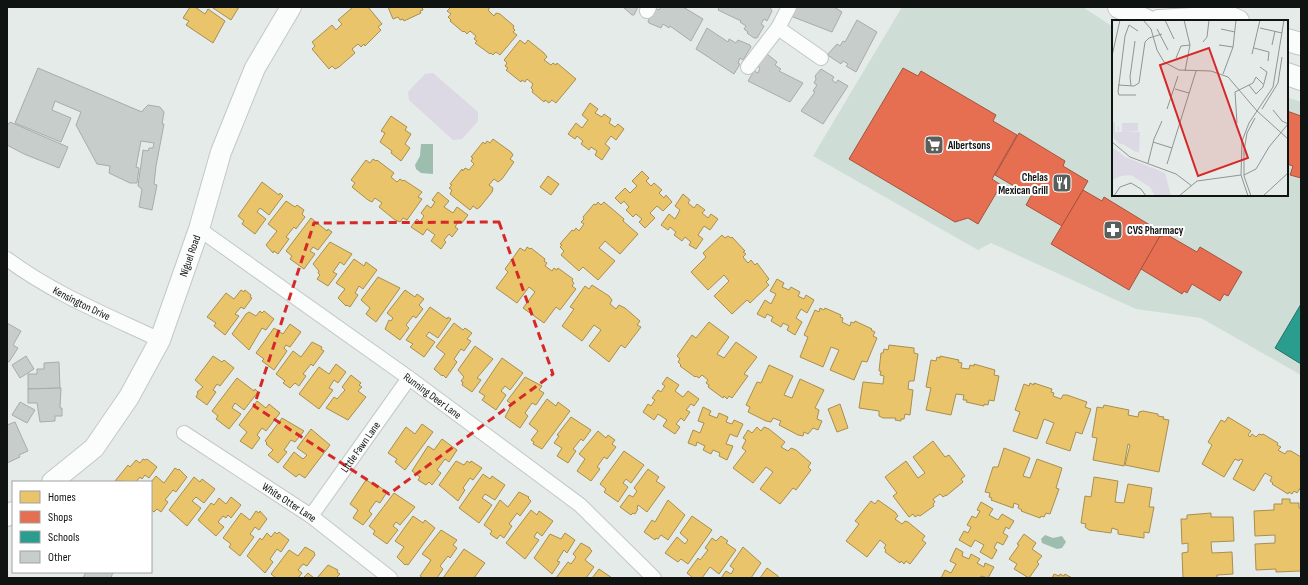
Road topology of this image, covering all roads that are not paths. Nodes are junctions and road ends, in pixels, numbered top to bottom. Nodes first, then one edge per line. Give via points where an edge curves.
1 (291, 7) edge
2 (789, 7) edge
3 (1119, 7) edge
4 (1151, 7) edge
5 (1210, 10) edge
6 (1145, 20) edge
7 (1158, 20) edge
8 (1176, 20) edge
9 (1235, 20) edge
10 (778, 28) junction
11 (1288, 40) edge
12 (1301, 44) edge
13 (820, 58) dead end
14 (748, 67) dead end
15 (1288, 74) edge
16 (1301, 79) edge
17 (199, 229) junction
18 (7, 259) edge
19 (160, 340) junction
20 (409, 378) junction
21 (184, 433) dead end
22 (53, 481) edge
23 (311, 516) junction
24 (390, 578) edge
25 (654, 578) edge

1 - 17 main road, Niguel Road via 252,75 221,152
2 - 10 street
3 - 6 main road
4 - 7 main road
5 - 8 main road via 1192,19
5 - 9 main road
10 - 13 street
10 - 14 street
11 - 12 main road
15 - 16 main road
17 - 19 main road, Niguel Road
17 - 20 street, Running Deer Lane
18 - 19 street, Kensington Drive via 71,299
19 - 22 main road, Niguel Road via 129,398 94,448
20 - 23 street, Little Fawn Lane
20 - 25 street, Running Deer Lane via 580,505
21 - 23 street, White Otter Lane
23 - 24 street, White Otter Lane

